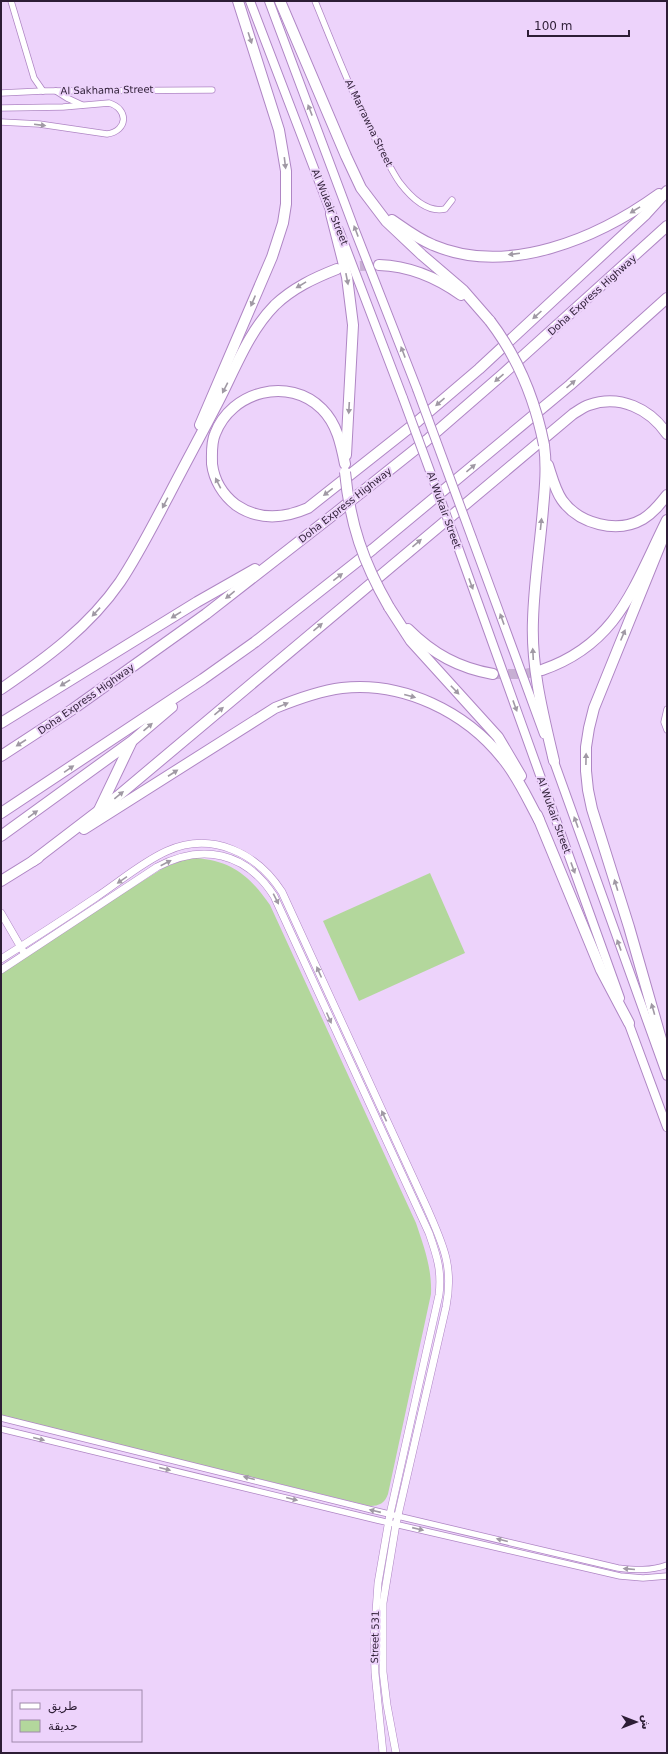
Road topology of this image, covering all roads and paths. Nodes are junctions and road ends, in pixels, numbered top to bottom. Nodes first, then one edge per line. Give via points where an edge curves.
1 (11, 1) edge
2 (238, 1) edge
3 (250, 1) edge
4 (269, 1) edge
5 (280, 1) edge
6 (315, 1) edge
7 (34, 78) junction
8 (212, 90) dead end
9 (43, 91) junction
10 (56, 91) junction
11 (28, 92) junction
12 (1, 93) edge
13 (82, 105) junction
14 (1, 108) edge
15 (1, 122) edge
16 (667, 190) edge
17 (452, 200) dead end
18 (371, 203) junction
19 (331, 214) junction
20 (667, 226) edge
21 (378, 265) tunnel mouth
22 (337, 269) tunnel mouth
23 (667, 298) edge
24 (474, 304) junction
25 (667, 434) edge
26 (545, 449) junction
27 (345, 468) junction
28 (173, 487) junction
29 (667, 495) edge
30 (667, 520) edge
31 (667, 528) edge
32 (282, 553) junction
33 (396, 616) junction
34 (542, 670) tunnel mouth
35 (493, 674) tunnel mouth
36 (203, 679) junction
37 (1, 689) edge
38 (667, 710) edge
39 (1, 723) edge
40 (667, 730) edge
41 (132, 741) junction
42 (1, 756) edge
43 (554, 761) junction
44 (98, 812) junction
45 (1, 813) edge
46 (539, 820) junction
47 (1, 836) edge
48 (33, 861) junction
49 (1, 881) edge
50 (1, 913) edge
51 (20, 947) junction
52 (25, 954) junction
53 (1, 959) edge
54 (1, 970) edge
55 (629, 1023) junction
56 (667, 1060) edge
57 (667, 1076) edge
58 (667, 1127) edge
59 (1, 1418) edge
60 (1, 1429) edge
61 (390, 1514) junction
62 (398, 1516) junction
63 (388, 1522) junction
64 (396, 1524) junction
65 (667, 1565) edge
66 (667, 1576) edge
67 (383, 1753) edge
68 (396, 1753) edge

1 - 7 street
2 -> 28 highway via 279,130 286,171 286,204 272,257
3 - 19 main road, Al Wukair Street
43 -> 4 main road, Al Wukair Street, bridge via 417,389
5 - 18 highway via 353,173
6 - 17 street, Al Marrawna Street via 358,105 400,182 409,194 423,205 434,209 445,209
7 - 9 street
7 - 11 street
8 - 10 street, Al Sakhama Street
9 - 10 street, Al Sakhama Street
9 - 11 street, Al Sakhama Street
10 - 13 street
11 - 12 street, Al Sakhama Street
13 - 14 street
15 -> 13 street via 39,124 101,134 112,133 122,125 123,113 116,105 102,102
16 -> 18 highway via 590,235 562,245 510,255 467,254 435,246 407,231
16 -> 27 highway via 646,214 479,369 308,508 280,517 269,517 244,510 224,494 216,480 211,452 214,435 222,419 232,408 246,399 272,391 299,394 313,401 333,423
18 - 24 highway via 395,230 459,286
19 -> 27 highway via 347,277 353,325
19 -> 55 main road, Al Wukair Street, bridge via 354,268 458,547
20 -> 32 highway, Doha Express Highway via 450,420
21 - 24 highway via 401,268 428,276 444,283
22 -> 28 highway via 296,288 265,317 244,350
36 -> 23 highway via 373,550 570,385
24 - 26 highway, bridge via 509,348 524,375 539,419
44 -> 25 highway via 572,414 599,402 626,403 651,416
26 - 29 highway via 555,487 562,499 570,509 593,522 618,526 636,522 657,508
43 -> 26 highway via 538,694 533,655 533,621 545,484
27 - 33 highway, bridge via 351,512 360,548 368,569
28 -> 37 highway via 136,556 98,610 52,653
30 - 34 highway via 629,595 610,626 593,643 573,657
56 -> 31 highway via 592,809 586,771 586,746 594,708
32 -> 39 highway via 197,602
32 -> 42 highway, Doha Express Highway via 206,614 73,709
33 - 35 highway via 416,637 444,658 470,669
33 -> 46 highway via 411,642 498,737 522,778
41 -> 36 highway
45 -> 36 highway
38 - 40 street via 664,722
41 - 44 highway
47 -> 41 highway
57 -> 43 main road, Al Wukair Street
44 - 48 highway
48 -> 46 highway via 275,708 301,697 344,688 385,690 419,698 470,726 505,761
46 - 55 highway via 601,970
48 - 49 highway
50 - 51 street
51 - 52 street
51 - 53 street, Street 531
62 -> 51 street, Street 531 via 446,1307 450,1277 448,1263 427,1208 275,880 256,861 235,850 203,844 178,847 158,856
52 - 54 street, Street 531
52 -> 61 street, Street 531 via 152,870 180,856 211,854 230,858 250,868 268,886 429,1233 439,1266 439,1295
55 - 58 main road, Al Wukair Street
61 -> 59 street
60 -> 63 street
61 - 62 street
61 - 63 street, Street 531
62 - 64 street, Street 531
65 -> 62 street via 643,1570 618,1568
63 - 64 street
63 - 67 street, Street 531 via 377,1590 374,1640 377,1706
64 -> 66 street via 620,1576
64 - 68 street, Street 531 via 385,1590 382,1640 387,1705

